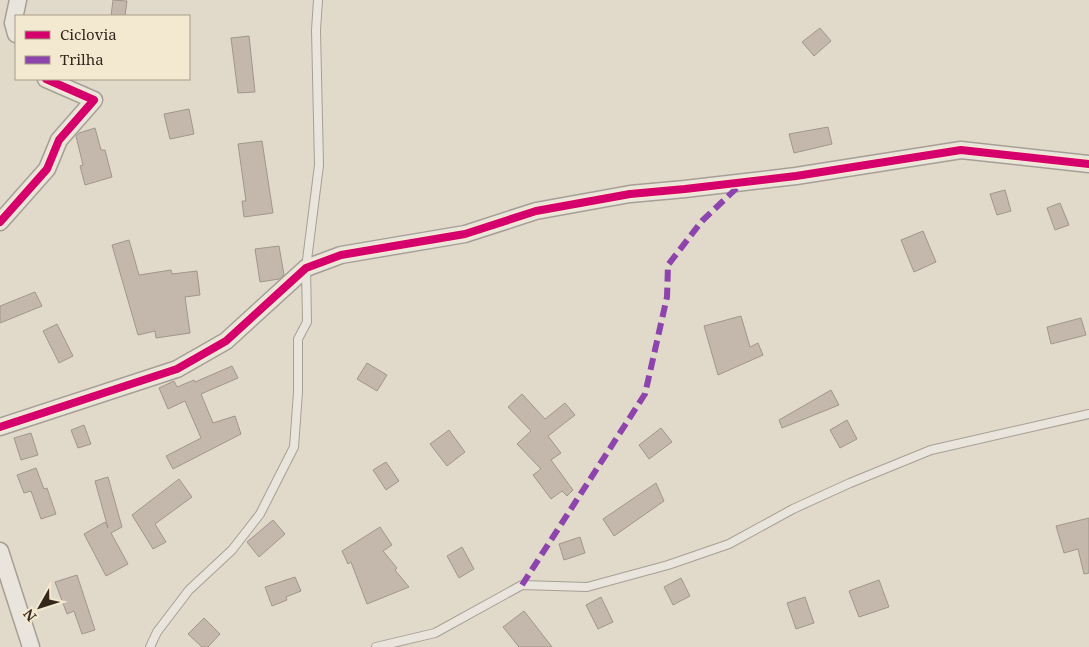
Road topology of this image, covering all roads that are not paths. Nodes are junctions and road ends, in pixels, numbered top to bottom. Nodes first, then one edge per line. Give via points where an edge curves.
1 (18, 0) edge
2 (318, 0) edge
3 (15, 31) edge
4 (48, 80) edge
5 (1089, 164) edge
6 (0, 222) edge
7 (306, 268) junction
8 (1089, 414) edge
9 (0, 427) edge
10 (0, 550) edge
11 (31, 647) edge
12 (150, 647) edge
13 (376, 647) edge

1 - 3 street via 13,24
2 - 7 lane via 319,165
4 - 6 street via 94,100 59,140 47,168
5 - 7 street via 960,150 796,176 630,194 536,211 466,234 341,255
7 - 9 street via 226,341 177,369
7 - 12 lane via 307,322 298,339 294,447 260,514 232,550 189,590
8 - 13 lane via 931,450 793,509 730,544 587,587 522,585 435,633
10 - 11 street

